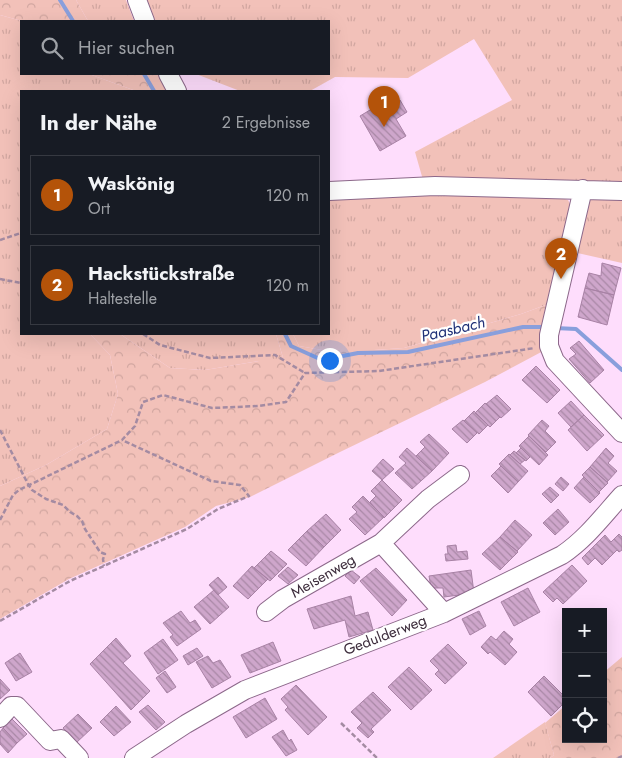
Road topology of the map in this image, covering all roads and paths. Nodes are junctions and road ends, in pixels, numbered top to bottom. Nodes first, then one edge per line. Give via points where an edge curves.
1 (137, 0) edge
2 (145, 20) edge
3 (169, 75) edge
4 (176, 90) edge
5 (583, 189) junction
6 (330, 191) edge
7 (622, 191) edge
8 (20, 233) edge
9 (0, 240) edge
10 (0, 279) edge
11 (20, 283) edge
12 (550, 334) junction
13 (145, 335) edge
14 (305, 374) junction
15 (0, 430) edge
16 (622, 433) edge
17 (122, 440) junction
18 (460, 474) dead end
19 (28, 484) junction
20 (622, 495) edge
21 (0, 520) edge
22 (381, 543) junction
23 (104, 566) junction
24 (266, 612) dead end
25 (444, 613) junction
26 (0, 621) edge
27 (0, 718) edge
28 (341, 723) dead end
29 (622, 756) edge
30 (79, 758) edge
31 (134, 758) edge
32 (377, 758) edge
33 (618, 758) edge

1 - 2 street
3 - 4 street
5 - 6 street via 435,186
5 - 7 street
5 - 12 street
8 - 9 path
10 - 11 path
12 - 14 path via 379,371
12 - 16 street via 555,361
13 - 14 path via 160,345 210,358 275,354
14 - 17 path via 286,402 212,408 163,396 143,402 135,426
15 - 19 path
17 - 19 path
17 - 23 path via 211,481 240,485 249,496 218,508 187,529
18 - 22 street, Meisenweg via 428,498
19 - 21 path via 13,495
19 - 23 path via 46,500 63,505 82,521 100,552 105,554
20 - 25 street, Gedulderweg via 574,547
22 - 24 street, Meisenweg
22 - 25 street
23 - 26 path via 70,581
25 - 31 street, Gedulderweg via 245,690
27 - 30 street via 11,706 17,706 50,741 61,738
28 - 32 path
29 - 33 path

